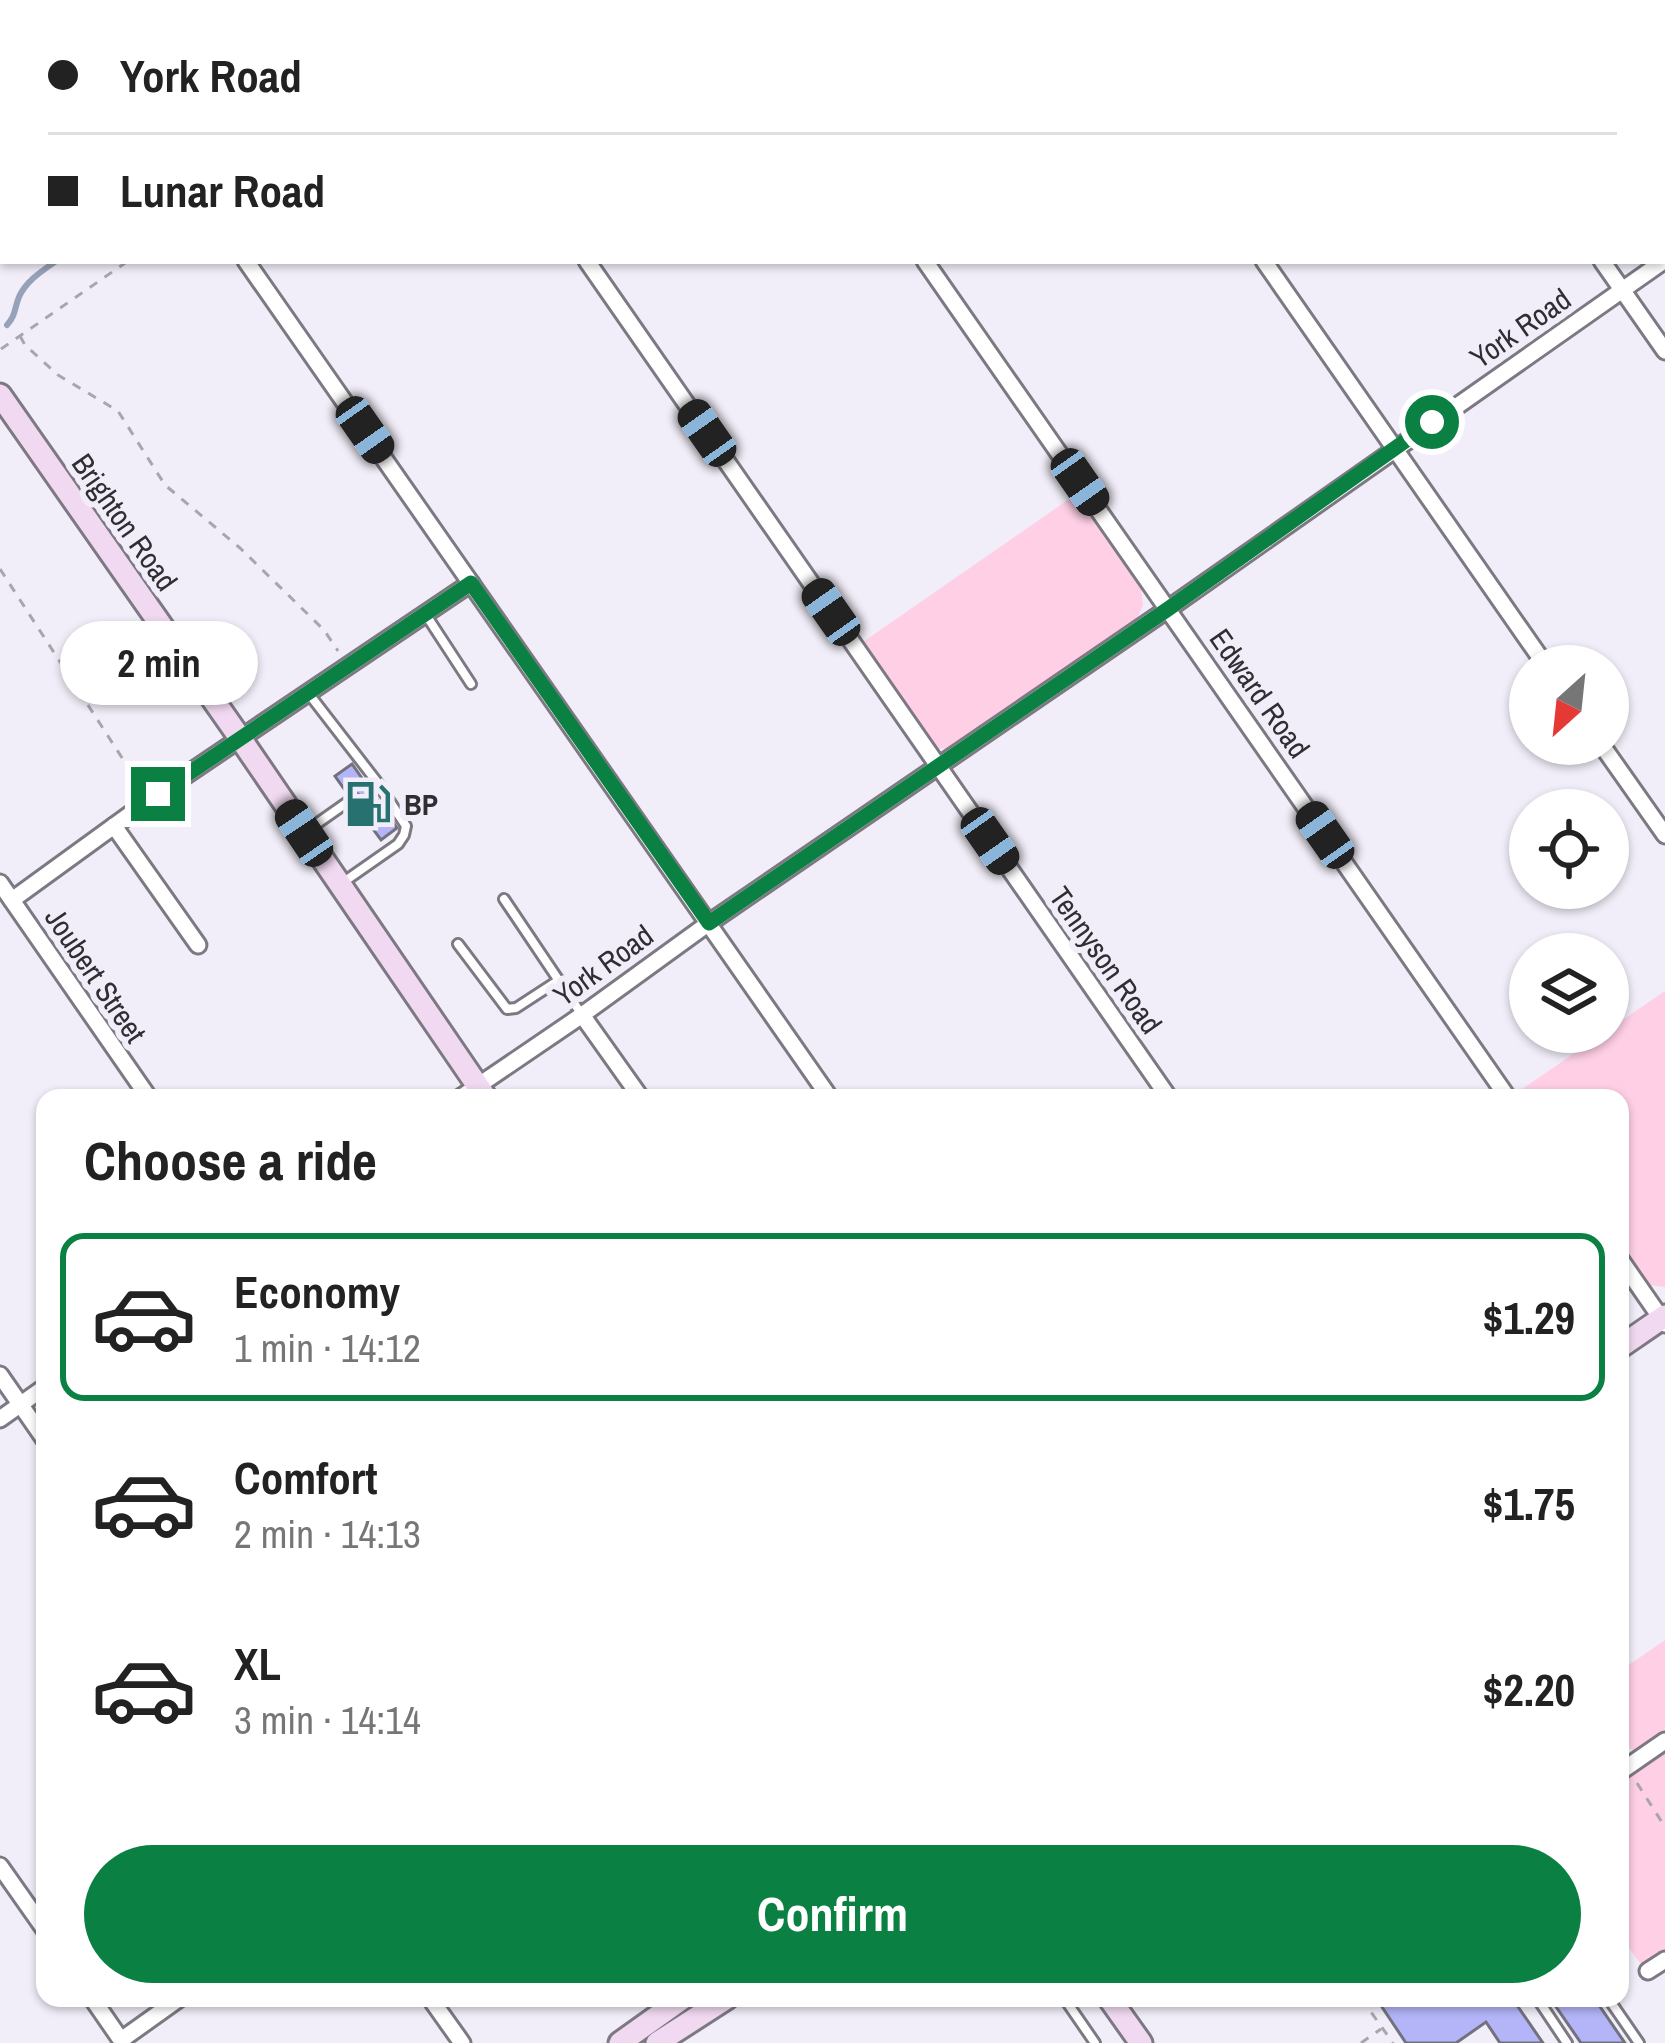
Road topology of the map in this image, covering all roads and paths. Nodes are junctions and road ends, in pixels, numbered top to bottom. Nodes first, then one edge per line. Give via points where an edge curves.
1 (124, 264) edge
2 (248, 264) edge
3 (589, 264) edge
4 (927, 264) edge
5 (1266, 264) edge
6 (1604, 264) edge
7 (1659, 264) edge
8 (1622, 290) junction
9 (20, 336) junction
10 (1, 350) edge
11 (1665, 351) edge
12 (0, 395) edge
13 (1394, 448) junction
14 (0, 569) edge
15 (471, 583) junction
16 (1168, 609) junction
17 (425, 614) junction
18 (1531, 645) edge
19 (349, 667) junction
20 (471, 684) dead end
21 (308, 694) junction
22 (240, 738) junction
23 (1616, 765) edge
24 (939, 767) junction
25 (149, 800) junction
26 (352, 800) dead end
27 (113, 826) junction
28 (304, 833) junction
29 (1665, 835) edge
30 (0, 883) edge
31 (339, 886) junction
32 (504, 899) dead end
33 (12, 900) junction
34 (709, 923) junction
35 (458, 944) dead end
36 (198, 945) dead end
37 (559, 980) junction
38 (582, 1015) junction
39 (142, 1089) edge
40 (471, 1089) edge
41 (481, 1089) edge
42 (634, 1089) edge
43 (824, 1089) edge
44 (1163, 1089) edge
45 (1502, 1089) edge
46 (1629, 1270) edge
47 (1664, 1319) edge
48 (1629, 1341) edge
49 (0, 1375) edge
50 (36, 1394) edge
51 (21, 1405) junction
52 (0, 1419) edge
53 (36, 1427) edge
54 (1665, 1742) edge
55 (1629, 1762) edge
56 (1629, 1776) edge
57 (1665, 1827) edge
58 (0, 1866) edge
59 (36, 1917) edge
60 (1665, 1960) edge
61 (1648, 1972) dead end
62 (98, 2007) edge
63 (168, 2007) edge
64 (436, 2007) edge
65 (670, 2007) edge
66 (713, 2007) edge
67 (1070, 2007) edge
68 (1115, 2007) edge
69 (1368, 2007) edge
70 (1543, 2007) edge
71 (1614, 2007) edge
72 (1383, 2028) junction
73 (122, 2041) edge
74 (461, 2043) edge
75 (620, 2043) edge
76 (656, 2043) edge
77 (1095, 2043) edge
78 (1141, 2043) edge
79 (1361, 2043) edge
80 (1394, 2043) edge
81 (1567, 2043) edge
82 (1639, 2043) edge

1 - 9 path
2 - 15 street
3 - 24 street, Tennyson Road
4 - 16 street, Edward Road
5 - 13 street
6 - 8 street
7 - 8 street, York Road
8 - 11 street
8 - 13 street, York Road
9 - 10 path
9 - 19 path via 58,375 118,411 164,485 240,548
12 - 22 main road, Brighton Road
13 - 16 street, York Road
13 - 18 street
14 - 25 path
15 - 17 street
15 - 34 street
16 - 24 street, York Road
16 - 45 street, Edward Road
17 - 19 street
17 - 20 lane
19 - 21 street
21 - 22 street
21 - 31 lane via 405,820 398,844
22 - 25 street
22 - 28 main road, Brighton Road
23 - 29 street
24 - 34 street, York Road
24 - 44 street, Tennyson Road
25 - 27 street
26 - 28 lane
27 - 33 street
27 - 36 street
28 - 31 main road, Brighton Road
30 - 33 street, Joubert Street
31 - 40 main road, Brighton Road
32 - 37 lane
33 - 39 street, Joubert Street
34 - 38 street, York Road
34 - 43 street
35 - 37 lane via 507,1009
37 - 38 lane
38 - 41 street, York Road
38 - 42 street
46 - 47 street
47 - 48 main road
49 - 51 street
50 - 51 street
51 - 52 street
51 - 53 street
54 - 55 street
56 - 57 path
58 - 59 street
60 - 61 street
62 - 73 street
63 - 73 street
64 - 74 street
65 - 75 main road
66 - 76 main road
67 - 77 lane
68 - 78 main road
69 - 72 path
70 - 81 lane
71 - 82 lane
72 - 79 path
72 - 80 path

